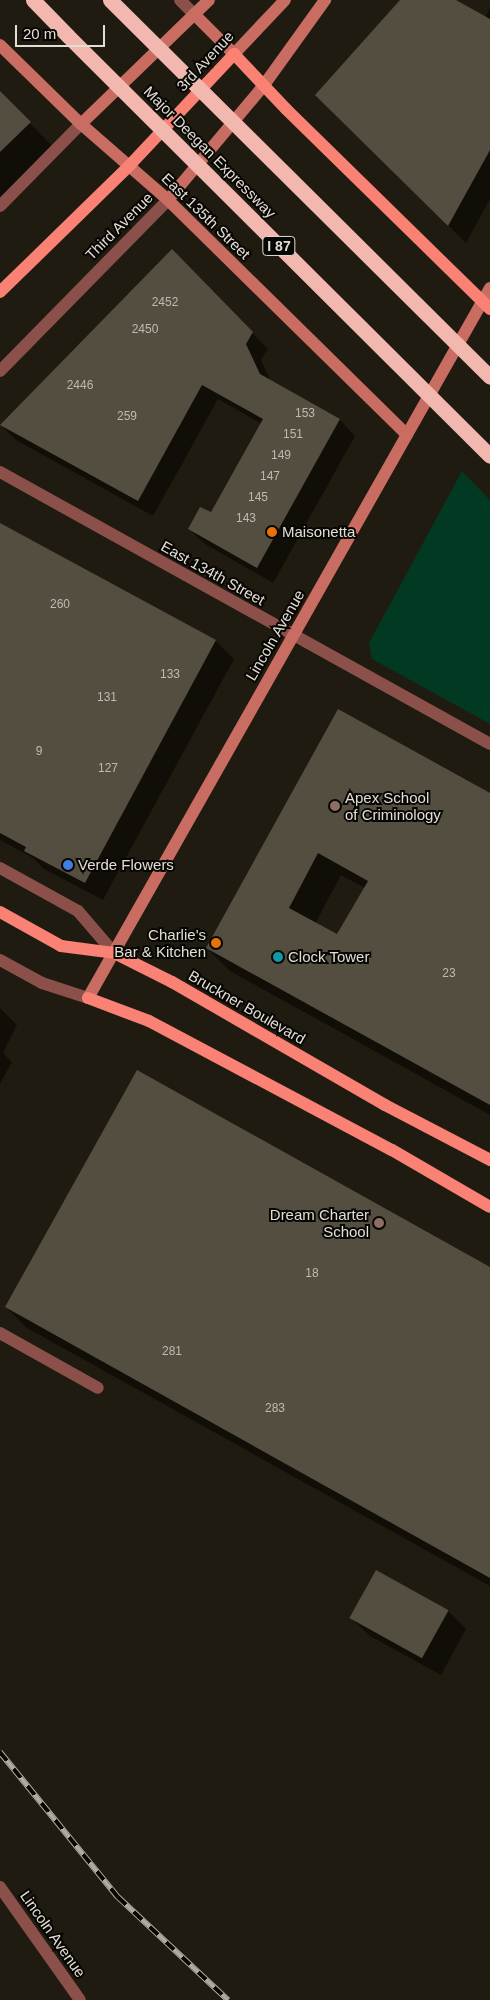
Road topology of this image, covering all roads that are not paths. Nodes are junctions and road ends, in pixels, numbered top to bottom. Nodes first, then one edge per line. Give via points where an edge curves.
1 (33, 0) edge
2 (110, 0) edge
3 (180, 0) edge
4 (208, 0) edge
5 (285, 0) edge
6 (325, 0) edge
7 (194, 14) junction
8 (0, 45) edge
9 (234, 54) junction
10 (264, 85) junction
11 (81, 124) junction
12 (129, 166) junction
13 (168, 200) junction
14 (0, 206) edge
15 (490, 288) edge
16 (0, 292) edge
17 (486, 306) edge
18 (0, 371) edge
19 (490, 377) edge
20 (407, 435) junction
21 (490, 456) edge
22 (0, 472) edge
23 (293, 635) junction
24 (490, 744) edge
25 (0, 868) edge
26 (0, 912) edge
27 (114, 953) junction
28 (0, 960) edge
29 (88, 998) junction
30 (490, 1160) edge
31 (490, 1207) edge
32 (0, 1333) edge
33 (98, 1388) dead end
34 (0, 1887) edge
35 (80, 2000) edge

1 - 21 highway, Major Deegan Expressway / I 87, bridge
2 - 19 highway, bridge
3 - 7 street
4 - 7 main road
5 - 9 main road, 3rd Avenue
6 - 10 main road, Third Avenue
7 - 9 main road
7 - 11 main road
8 - 11 main road, East 135th Street
9 - 10 main road
9 - 12 main road, 3rd Avenue
10 - 13 main road, Third Avenue
10 - 17 main road
11 - 12 main road, East 135th Street
11 - 14 street
12 - 13 main road, East 135th Street
12 - 16 main road, 3rd Avenue
13 - 18 street, Third Avenue
13 - 20 main road, East 135th Street
15 - 17 main road, Lincoln Avenue
17 - 20 main road, Lincoln Avenue
20 - 23 main road, Lincoln Avenue
22 - 23 street, East 134th Street
23 - 24 street, East 134th Street
23 - 27 main road, Lincoln Avenue
25 - 27 street, Bruckner Boulevard via 78,911
26 - 27 main road via 60,946
27 - 29 main road, Lincoln Avenue
27 - 30 main road, Bruckner Boulevard
28 - 29 street via 42,983
29 - 31 main road via 148,1021 392,1150
32 - 33 street
34 - 35 street, Lincoln Avenue

